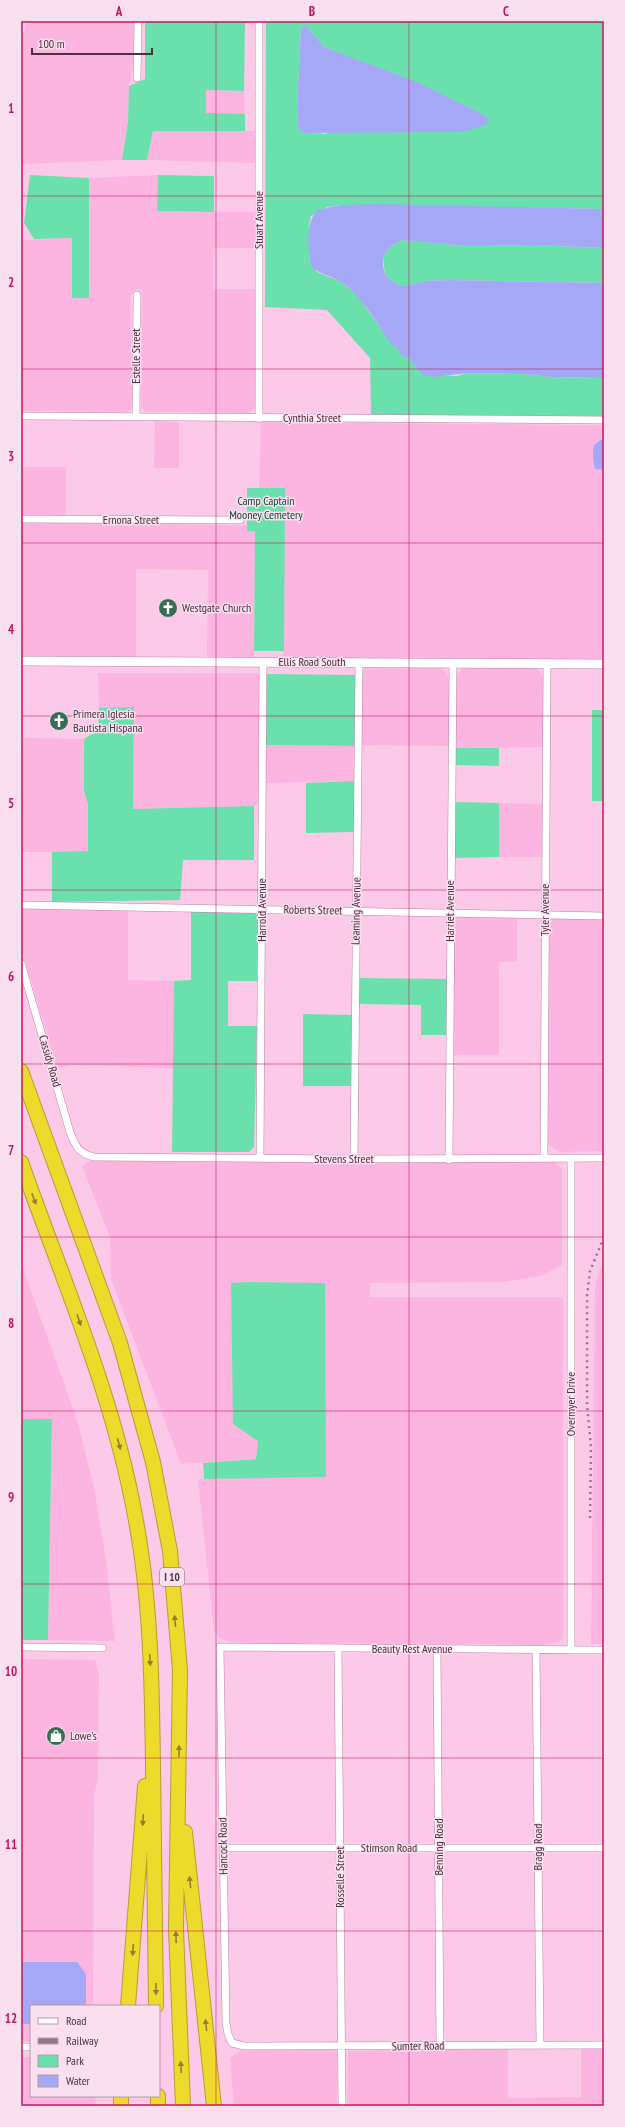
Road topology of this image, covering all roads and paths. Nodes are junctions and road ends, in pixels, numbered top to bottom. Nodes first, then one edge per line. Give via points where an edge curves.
1 (138, 21) edge
2 (259, 21) edge
3 (137, 78) dead end
4 (137, 295) dead end
5 (21, 416) edge
6 (136, 416) junction
7 (259, 419) junction
8 (604, 420) edge
9 (21, 520) edge
10 (240, 520) dead end
11 (21, 661) edge
12 (263, 662) junction
13 (359, 663) junction
14 (452, 663) junction
15 (547, 663) junction
16 (604, 664) edge
17 (21, 905) edge
18 (262, 909) junction
19 (356, 910) junction
20 (450, 913) junction
21 (546, 915) junction
22 (604, 916) edge
23 (21, 963) edge
24 (21, 1070) edge
25 (84, 1155) joint
26 (544, 1158) junction
27 (571, 1158) junction
28 (604, 1158) edge
29 (260, 1159) junction
30 (354, 1160) junction
31 (449, 1160) junction
32 (21, 1162) edge
33 (21, 1647) edge
34 (103, 1648) dead end
35 (220, 1648) joint
36 (338, 1648) junction
37 (437, 1649) junction
38 (536, 1650) junction
39 (571, 1650) junction
40 (604, 1650) edge
41 (152, 1698) junction
42 (179, 1770) junction
43 (223, 1848) junction
44 (340, 1848) junction
45 (439, 1848) junction
46 (538, 1848) junction
47 (604, 1848) edge
48 (128, 2005) edge
49 (156, 2005) edge
50 (232, 2043) joint
51 (540, 2044) junction
52 (440, 2045) junction
53 (604, 2045) edge
54 (341, 2046) junction
55 (183, 2106) edge
56 (214, 2106) edge
57 (342, 2106) edge

1 - 3 street
2 - 7 street, Stuart Avenue
4 - 6 street, Estelle Street
5 - 6 street, Cynthia Street
6 - 7 street, Cynthia Street
7 - 8 street, Cynthia Street
9 - 10 street, Ernona Street
11 - 12 street, Ellis Road South
12 - 13 street, Ellis Road South
12 - 18 street, Harrold Avenue
13 - 14 street, Ellis Road South
13 - 19 street, Leaming Avenue
14 - 15 street, Ellis Road South
14 - 20 street, Harriet Avenue
15 - 16 street, Ellis Road South
15 - 21 street, Tyler Avenue
17 - 18 street, Roberts Street
18 - 19 street, Roberts Street
18 - 29 street, Harrold Avenue
19 - 20 street, Roberts Street
19 - 30 street, Leaming Avenue
20 - 21 street, Roberts Street
20 - 31 street, Harriet Avenue
21 - 22 street, Roberts Street
21 - 26 street, Tyler Avenue
23 - 25 street, Cassidy Road via 70,1132 76,1146
42 -> 24 highway, I 10 via 180,1670 170,1551 152,1462 120,1343
25 - 29 street, Stevens Street
26 - 27 street, Stevens Street
26 - 31 street, Stevens Street
27 - 28 street, Stevens Street
27 - 39 street, Overmyer Drive
29 - 30 street, Stevens Street
30 - 31 street, Stevens Street
32 -> 41 highway, I 10 via 95,1363 125,1467 145,1579
33 - 34 street
35 - 36 street, Beauty Rest Avenue
35 - 43 street, Hancock Road
36 - 37 street, Beauty Rest Avenue
36 - 44 street, Rosselle Street
37 - 38 street, Beauty Rest Avenue
37 - 45 street, Benning Road
38 - 39 street, Beauty Rest Avenue
38 - 46 street, Bragg Road
39 - 40 street, Beauty Rest Avenue
41 -> 48 highway
41 -> 49 highway, I 10
55 -> 42 highway, I 10 via 176,1929
56 -> 42 highway
43 - 44 street, Stimson Road
43 - 50 street, Hancock Road via 226,2023
44 - 45 street, Stimson Road
44 - 54 street, Rosselle Street
45 - 46 street, Stimson Road
45 - 52 street, Benning Road
46 - 47 street, Stimson Road
46 - 51 street, Bragg Road
50 - 54 street, Sumter Road via 244,2046
51 - 52 street, Sumter Road
51 - 53 street, Sumter Road
52 - 54 street, Sumter Road
54 - 57 street, Rosselle Street

